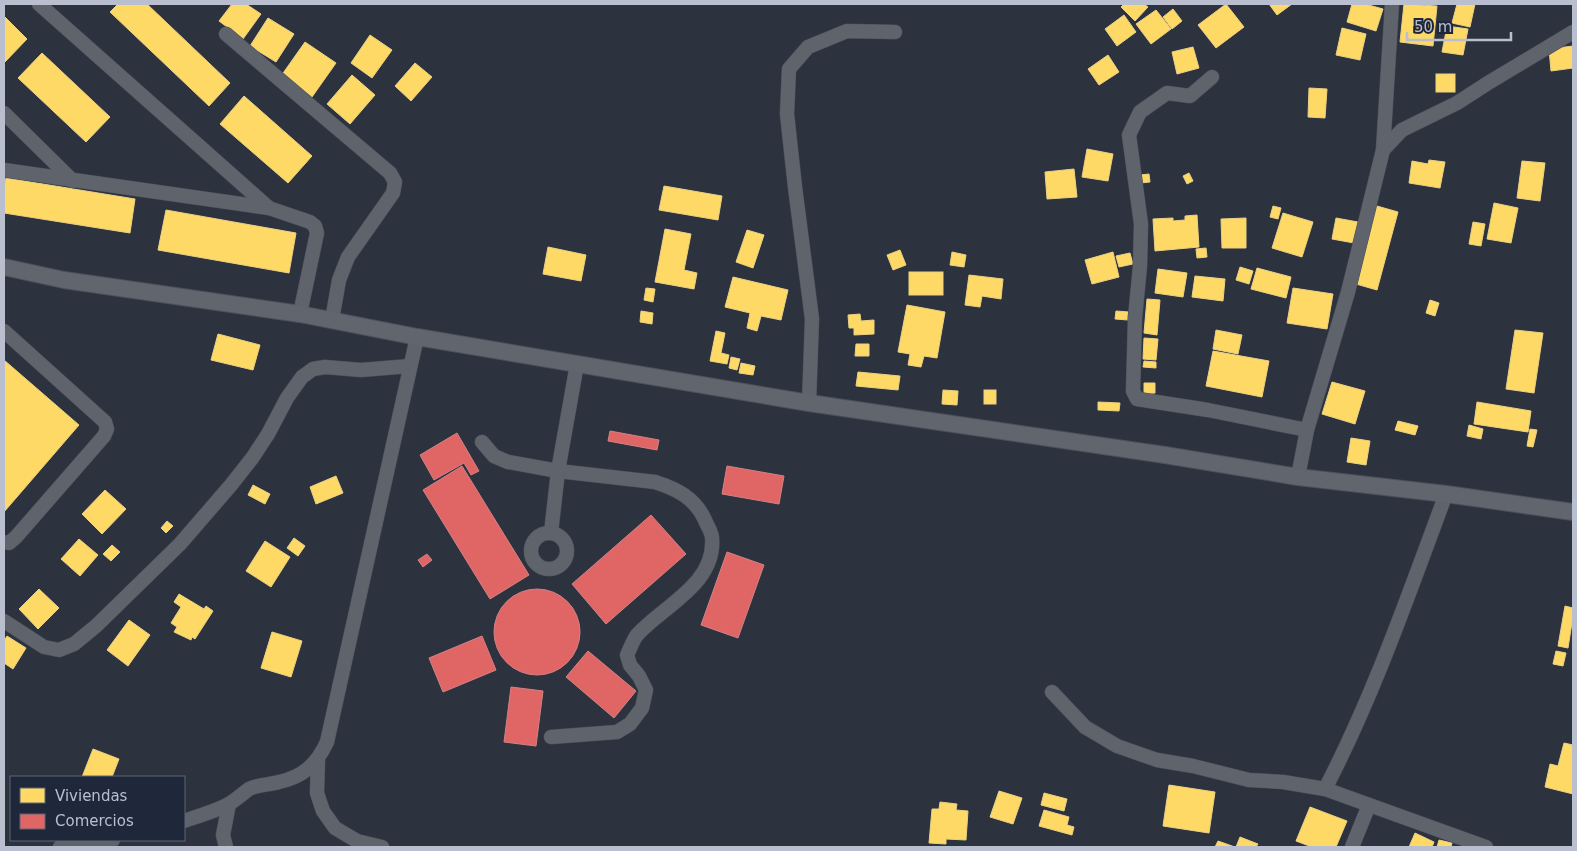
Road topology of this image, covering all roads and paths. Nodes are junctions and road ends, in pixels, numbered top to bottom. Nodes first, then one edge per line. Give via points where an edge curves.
1 (39, 4) edge
2 (1392, 4) edge
3 (895, 32) dead end
4 (1573, 32) edge
5 (226, 34) dead end
6 (1212, 77) dead end
7 (4, 113) edge
8 (1382, 150) junction
9 (4, 170) edge
10 (73, 181) junction
11 (269, 208) junction
12 (4, 267) edge
13 (300, 314) junction
14 (332, 320) junction
15 (4, 331) edge
16 (417, 337) junction
17 (577, 364) junction
18 (410, 366) junction
19 (810, 403) junction
20 (1307, 430) junction
21 (482, 442) dead end
22 (558, 471) junction
23 (1298, 477) junction
24 (1446, 494) junction
25 (1573, 512) edge
26 (551, 533) dead end
27 (4, 542) edge
28 (4, 621) edge
29 (1052, 692) dead end
30 (551, 737) dead end
31 (318, 760) junction
32 (1325, 789) junction
33 (229, 804) junction
34 (1369, 806) junction
35 (185, 821) edge
36 (105, 841) edge
37 (60, 847) edge
38 (226, 847) edge
39 (382, 847) edge
40 (1352, 847) edge
41 (1486, 847) edge

1 - 11 street
2 - 8 street
3 - 19 street via 847,31 808,47 789,68 787,114 812,319
4 - 8 street via 1457,103 1402,130
5 - 14 street via 390,173 395,182 393,193 348,257 339,280
6 - 20 street via 1190,96 1166,93 1140,112 1129,135 1141,224 1133,391 1137,399
7 - 10 street
8 - 20 street via 1348,292
9 - 10 street
10 - 11 street
11 - 13 street via 315,226 317,233
12 - 13 main road via 64,280
13 - 14 main road
14 - 16 main road
15 - 27 street via 106,422 107,429 16,537
16 - 17 main road
16 - 18 street
17 - 19 main road
17 - 22 street
18 - 28 street via 361,370 325,367 313,369 302,377 268,434 231,486 180,544 74,644 59,650 44,647
18 - 31 street via 326,742
19 - 23 main road
20 - 23 street
21 - 22 street via 494,456 508,462
22 - 26 street
22 - 30 street via 655,482 669,487 686,495 702,512 712,537 710,558 699,581 636,636 626,655 646,690 642,708 630,724 617,732
23 - 24 main road
24 - 25 main road
24 - 32 street via 1392,638
29 - 32 street via 1086,728 1117,746 1157,760 1249,780
31 - 33 street via 301,775 250,789
31 - 39 street via 317,793 335,828 357,841
32 - 34 street
33 - 35 street
33 - 38 street via 223,835
34 - 40 street
34 - 41 street
36 - 37 street

